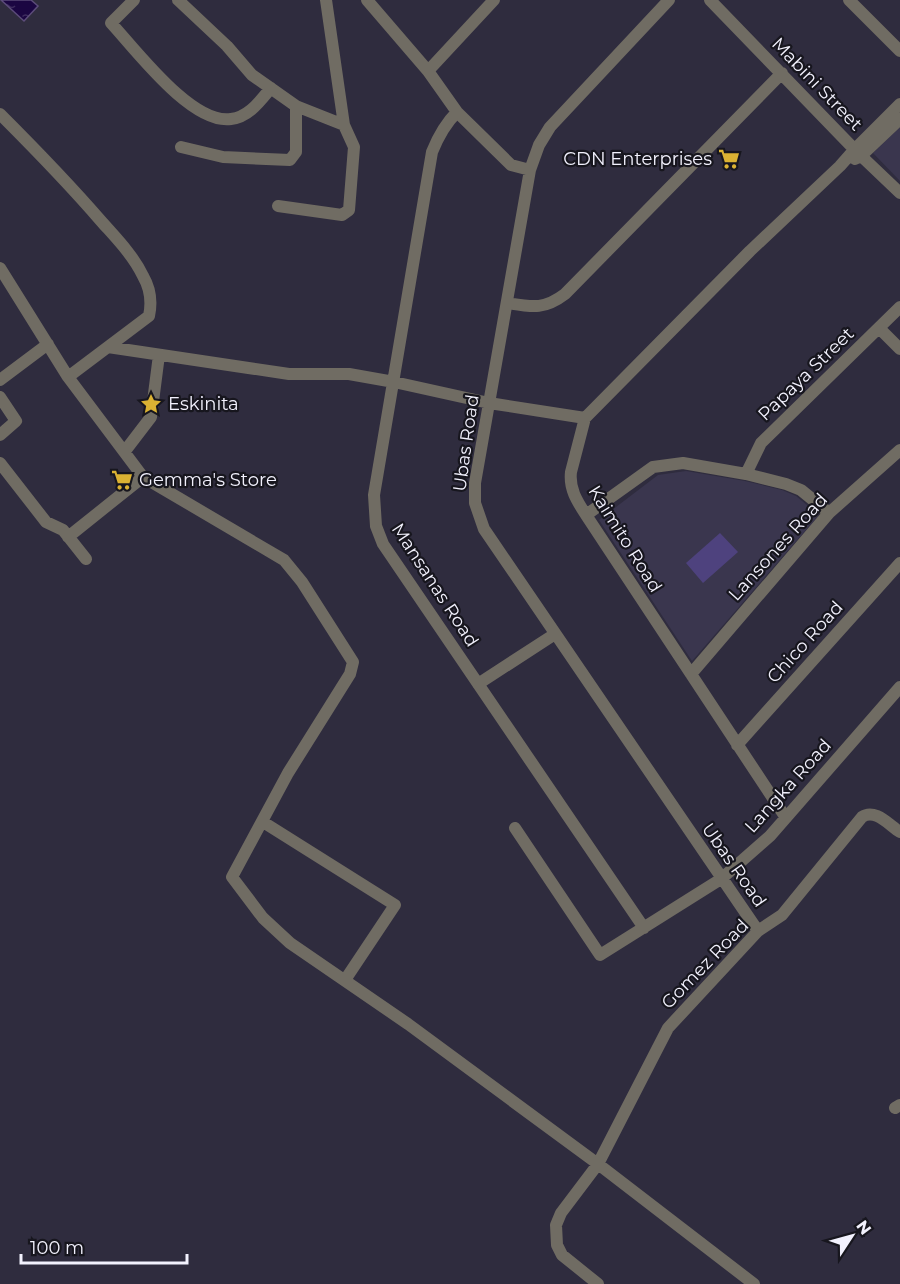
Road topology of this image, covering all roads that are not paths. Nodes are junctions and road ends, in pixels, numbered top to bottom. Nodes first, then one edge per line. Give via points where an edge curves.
1 (134, 0) edge
2 (177, 0) edge
3 (326, 0) edge
4 (367, 0) edge
5 (494, 0) edge
6 (669, 0) edge
7 (710, 0) edge
8 (849, 0) edge
9 (900, 51) edge
10 (428, 71) junction
11 (782, 73) junction
12 (271, 88) junction
13 (900, 104) edge
14 (296, 106) junction
15 (457, 112) junction
16 (0, 114) edge
17 (900, 119) edge
18 (344, 125) junction
19 (181, 147) dead end
20 (858, 152) junction
21 (530, 170) junction
22 (900, 193) edge
23 (278, 206) dead end
24 (0, 268) edge
25 (507, 303) junction
26 (900, 307) edge
27 (879, 328) junction
28 (48, 344) junction
29 (108, 347) junction
30 (900, 349) edge
31 (159, 355) junction
32 (68, 377) junction
33 (0, 380) edge
34 (394, 382) junction
35 (0, 398) edge
36 (489, 403) junction
37 (585, 418) junction
38 (0, 435) edge
39 (900, 450) edge
40 (125, 452) junction
41 (0, 463) edge
42 (746, 474) junction
43 (143, 477) junction
44 (829, 513) junction
45 (585, 515) junction
46 (68, 537) junction
47 (86, 559) dead end
48 (900, 562) edge
49 (555, 634) junction
50 (691, 674) junction
51 (478, 684) junction
52 (900, 687) edge
53 (890, 699) junction
54 (900, 708) edge
55 (737, 745) junction
56 (786, 818) junction
57 (263, 822) junction
58 (515, 828) dead end
59 (900, 832) edge
60 (721, 879) junction
61 (644, 927) junction
62 (758, 932) junction
63 (345, 981) junction
64 (598, 1164) junction
65 (598, 1284) edge
66 (754, 1284) edge

1 - 12 street via 111,23 174,92 194,107 218,119 233,119 248,113
2 - 12 street via 252,75
3 - 18 street
4 - 10 street
5 - 10 street
6 - 21 street, Ubas Road via 550,127
7 - 11 street, Mabini Street
8 - 9 street
10 - 15 street
11 - 20 street, Mabini Street
11 - 25 street via 565,294 537,307
12 - 14 street
13 - 20 street
14 - 18 street
14 - 19 street via 296,152 290,160 223,157
15 - 21 street via 510,165
15 - 34 street, Mansanas Road via 432,152
16 - 29 street via 69,184 130,254 144,277 150,296 149,316
17 - 20 street
18 - 23 street via 354,147 349,210 342,215
20 - 22 street, Mabini Street
20 - 37 street via 750,251
21 - 25 street, Ubas Road
24 - 28 street
25 - 36 street, Ubas Road
26 - 27 street, Papaya Street
27 - 30 street
27 - 42 street, Papaya Street via 761,444
28 - 32 street
28 - 33 street
29 - 31 street
29 - 32 street
31 - 34 street via 290,374 350,374
31 - 40 street via 151,417
32 - 40 street
34 - 36 street
34 - 51 street, Mansanas Road via 374,495 376,526 383,544
35 - 38 street via 16,420
36 - 37 street
36 - 49 street, Ubas Road via 475,503 484,529
37 - 45 street, Kaimito Road via 570,479
39 - 44 street, Lansones Road
40 - 43 street
41 - 46 street via 46,522
42 - 44 street via 801,490
42 - 45 street via 683,463 653,466
43 - 46 street
43 - 57 street via 284,560 354,662
44 - 50 street, Lansones Road
45 - 50 street, Kaimito Road
46 - 47 street
48 - 55 street, Chico Road
49 - 51 street
49 - 60 street, Ubas Road
50 - 55 street, Kaimito Road
51 - 61 street, Mansanas Road
52 - 53 street, Langka Road
53 - 54 street
53 - 56 street, Langka Road
55 - 56 street, Kaimito Road
56 - 60 street, Langka Road
57 - 63 street via 232,877 249,901 290,942
57 - 63 street via 395,905
58 - 61 street, Langka Road via 600,955
59 - 62 street, Gomez Road via 873,813 866,814 782,915
60 - 61 street, Langka Road
60 - 62 street, Ubas Road
62 - 64 street, Gomez Road via 664,1033
63 - 64 street
64 - 65 street, Gomez Road via 561,1213 555,1233 562,1255
64 - 66 street

